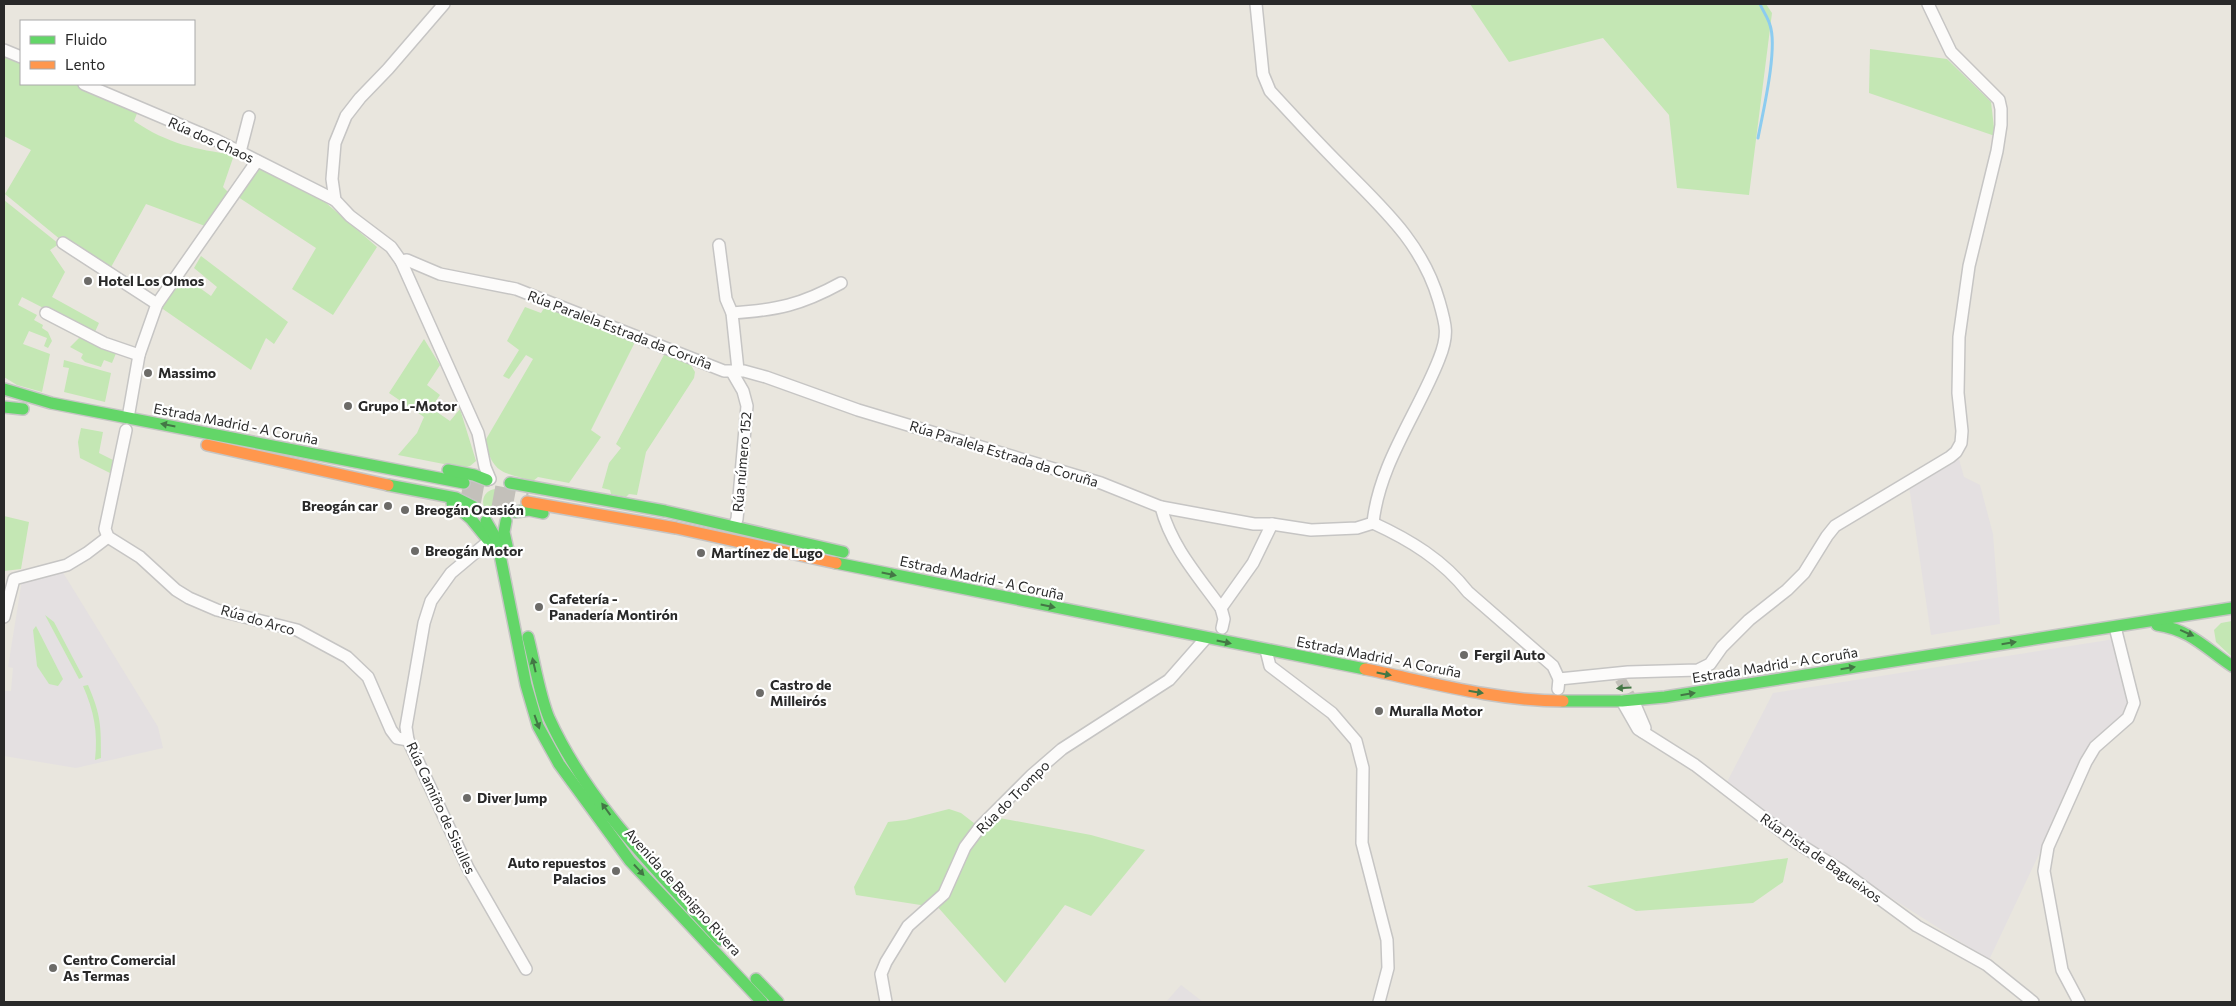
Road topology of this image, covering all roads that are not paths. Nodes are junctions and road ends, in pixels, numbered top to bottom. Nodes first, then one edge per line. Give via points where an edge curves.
1 (444, 4) edge
2 (1256, 4) edge
3 (1928, 4) edge
4 (4, 50) edge
5 (20, 57) edge
6 (86, 85) edge
7 (249, 116) dead end
8 (240, 152) junction
9 (257, 161) junction
10 (335, 200) junction
11 (63, 243) dead end
12 (719, 245) dead end
13 (401, 261) junction
14 (841, 283) dead end
15 (157, 304) junction
16 (46, 313) dead end
17 (732, 313) junction
18 (139, 355) junction
19 (735, 371) junction
20 (4, 389) edge
21 (4, 402) edge
22 (4, 407) edge
23 (23, 409) junction
24 (37, 413) dead end
25 (128, 418) junction
26 (126, 430) dead end
27 (216, 434) junction
28 (153, 435) dead end
29 (207, 445) junction
30 (488, 480) junction
31 (510, 483) junction
32 (440, 495) junction
33 (528, 498) tunnel mouth
34 (474, 507) junction
35 (1161, 507) junction
36 (515, 512) junction
37 (486, 521) junction
38 (506, 521) junction
39 (1373, 523) junction
40 (1272, 524) junction
41 (734, 526) junction
42 (108, 537) junction
43 (489, 541) junction
44 (845, 557) junction
45 (913, 566) dead end
46 (505, 572) junction
47 (2214, 600) dead end
48 (2232, 601) edge
49 (1221, 608) junction
50 (2156, 608) dead end
51 (2232, 608) edge
52 (4, 617) edge
53 (2140, 623) junction
54 (2115, 627) junction
55 (1222, 628) junction
56 (1249, 634) dead end
57 (1206, 638) junction
58 (1266, 650) junction
59 (1339, 652) dead end
60 (2232, 666) edge
61 (1417, 668) dead end
62 (1703, 674) junction
63 (1677, 683) dead end
64 (1556, 686) junction
65 (1606, 689) dead end
66 (1622, 701) junction
67 (1636, 707) tunnel mouth
68 (1643, 732) junction
69 (408, 740) junction
70 (526, 969) dead end
71 (762, 1002) edge
72 (778, 1002) edge
73 (886, 1002) edge
74 (1379, 1002) edge
75 (2033, 1002) edge
76 (2078, 1002) edge

1 - 10 street via 346,116 335,143 332,179
2 - 39 street via 1263,74 1270,91 1414,245 1427,266 1444,321 1446,337 1439,360 1375,501
3 - 62 street via 1951,52 1998,100 2001,110 1997,151 1969,266 1959,337 1961,443 1950,456 1835,526 1804,573 1722,647
4 - 5 street
6 - 8 street, Rúa dos Chaos
7 - 8 street
8 - 9 street, Rúa dos Chaos
9 - 10 street, Rúa dos Chaos
9 - 15 street
10 - 13 street, Rúa dos Chaos via 391,248
11 - 15 street
12 - 17 street via 726,299
13 - 19 street, Rúa Paralela Estrada da Coruña via 407,260 440,274 516,289 724,371
13 - 30 street via 478,433
14 - 17 street via 800,303
15 - 18 street
16 - 18 street via 104,343
17 - 19 street
18 - 25 street
19 - 35 street, Rúa Paralela Estrada da Coruña via 766,377 858,410 1101,483
19 - 41 street, Rúa número 152 via 747,406
20 - 25 main road, Estrada Madrid - A Coruña via 36,400
21 - 23 main road
22 - 23 main road
23 - 24 main road
27 -> 25 main road, Estrada Madrid - A Coruña
26 - 42 street via 106,524
27 - 29 main road, Estrada Madrid - A Coruña via 463,487
27 - 30 main road via 325,449
28 - 29 main road, Estrada Madrid - A Coruña
29 - 32 main road
30 - 31 main road
30 - 34 main road via 475,491
31 - 36 main road via 518,500
31 - 41 main road
32 - 34 main road
32 - 43 main road via 466,515
33 - 44 main road, Estrada Madrid - A Coruña
34 - 37 main road
35 - 40 street, Rúa Paralela Estrada da Coruña via 1254,524
35 - 49 street via 1177,547
36 - 38 main road
36 - 44 main road via 532,510 652,534
37 - 38 main road
37 - 46 main road, Avenida de Benigno Rivera via 497,540
72 -> 38 main road, Avenida de Benigno Rivera via 640,852 567,753 541,696 505,540
39 - 40 street, Rúa Paralela Estrada da Coruña via 1357,528 1312,530
39 - 64 street via 1432,556 1457,578 1468,592 1553,666
40 - 49 street via 1253,562
41 - 44 main road
42 - 52 street via 67,565 14,579
42 - 69 street, Rúa do Arco via 140,557 189,598 217,610 297,630 347,658 368,677 390,730 397,738
43 - 46 main road
43 - 69 street, Rúa Camiño de Sisulles via 451,573 431,601 408,713
44 -> 57 main road, Estrada Madrid - A Coruña
45 - 55 main road, Estrada Madrid - A Coruña
46 -> 71 main road, Avenida de Benigno Rivera via 526,685 538,726 559,764 630,861
47 - 48 main road via 2220,603
49 - 55 street
50 - 62 main road, Estrada Madrid - A Coruña
51 - 53 main road, Estrada Madrid - A Coruña
53 - 54 main road, Estrada Madrid - A Coruña
53 -> 60 main road via 2185,631
66 -> 54 main road, Estrada Madrid - A Coruña
54 - 76 street via 2134,703 2128,718 2095,747 2086,762 2048,847 2044,871 2062,970
55 - 56 main road, Estrada Madrid - A Coruña
57 -> 58 main road, Estrada Madrid - A Coruña
57 - 73 street, Rúa do Trompo via 1169,680 1062,749 980,827 966,847 944,894 908,926 886,962 881,974
58 -> 66 main road, Estrada Madrid - A Coruña via 1478,692 1547,701
58 - 74 street via 1270,666 1332,713 1356,740 1363,768 1362,843 1388,940 1388,968
59 - 61 main road, Estrada Madrid - A Coruña
62 - 63 main road, Estrada Madrid - A Coruña
62 - 64 street via 1698,670 1619,676
64 - 65 main road
66 - 68 street, Rúa Pista de Bagueixos via 1634,726
67 - 68 street via 1645,728
68 - 75 street, Rúa Pista de Bagueixos via 1696,764 1791,839 1842,871 1917,926 1987,965
69 - 70 street, Rúa Camiño de Sisulles via 468,868

